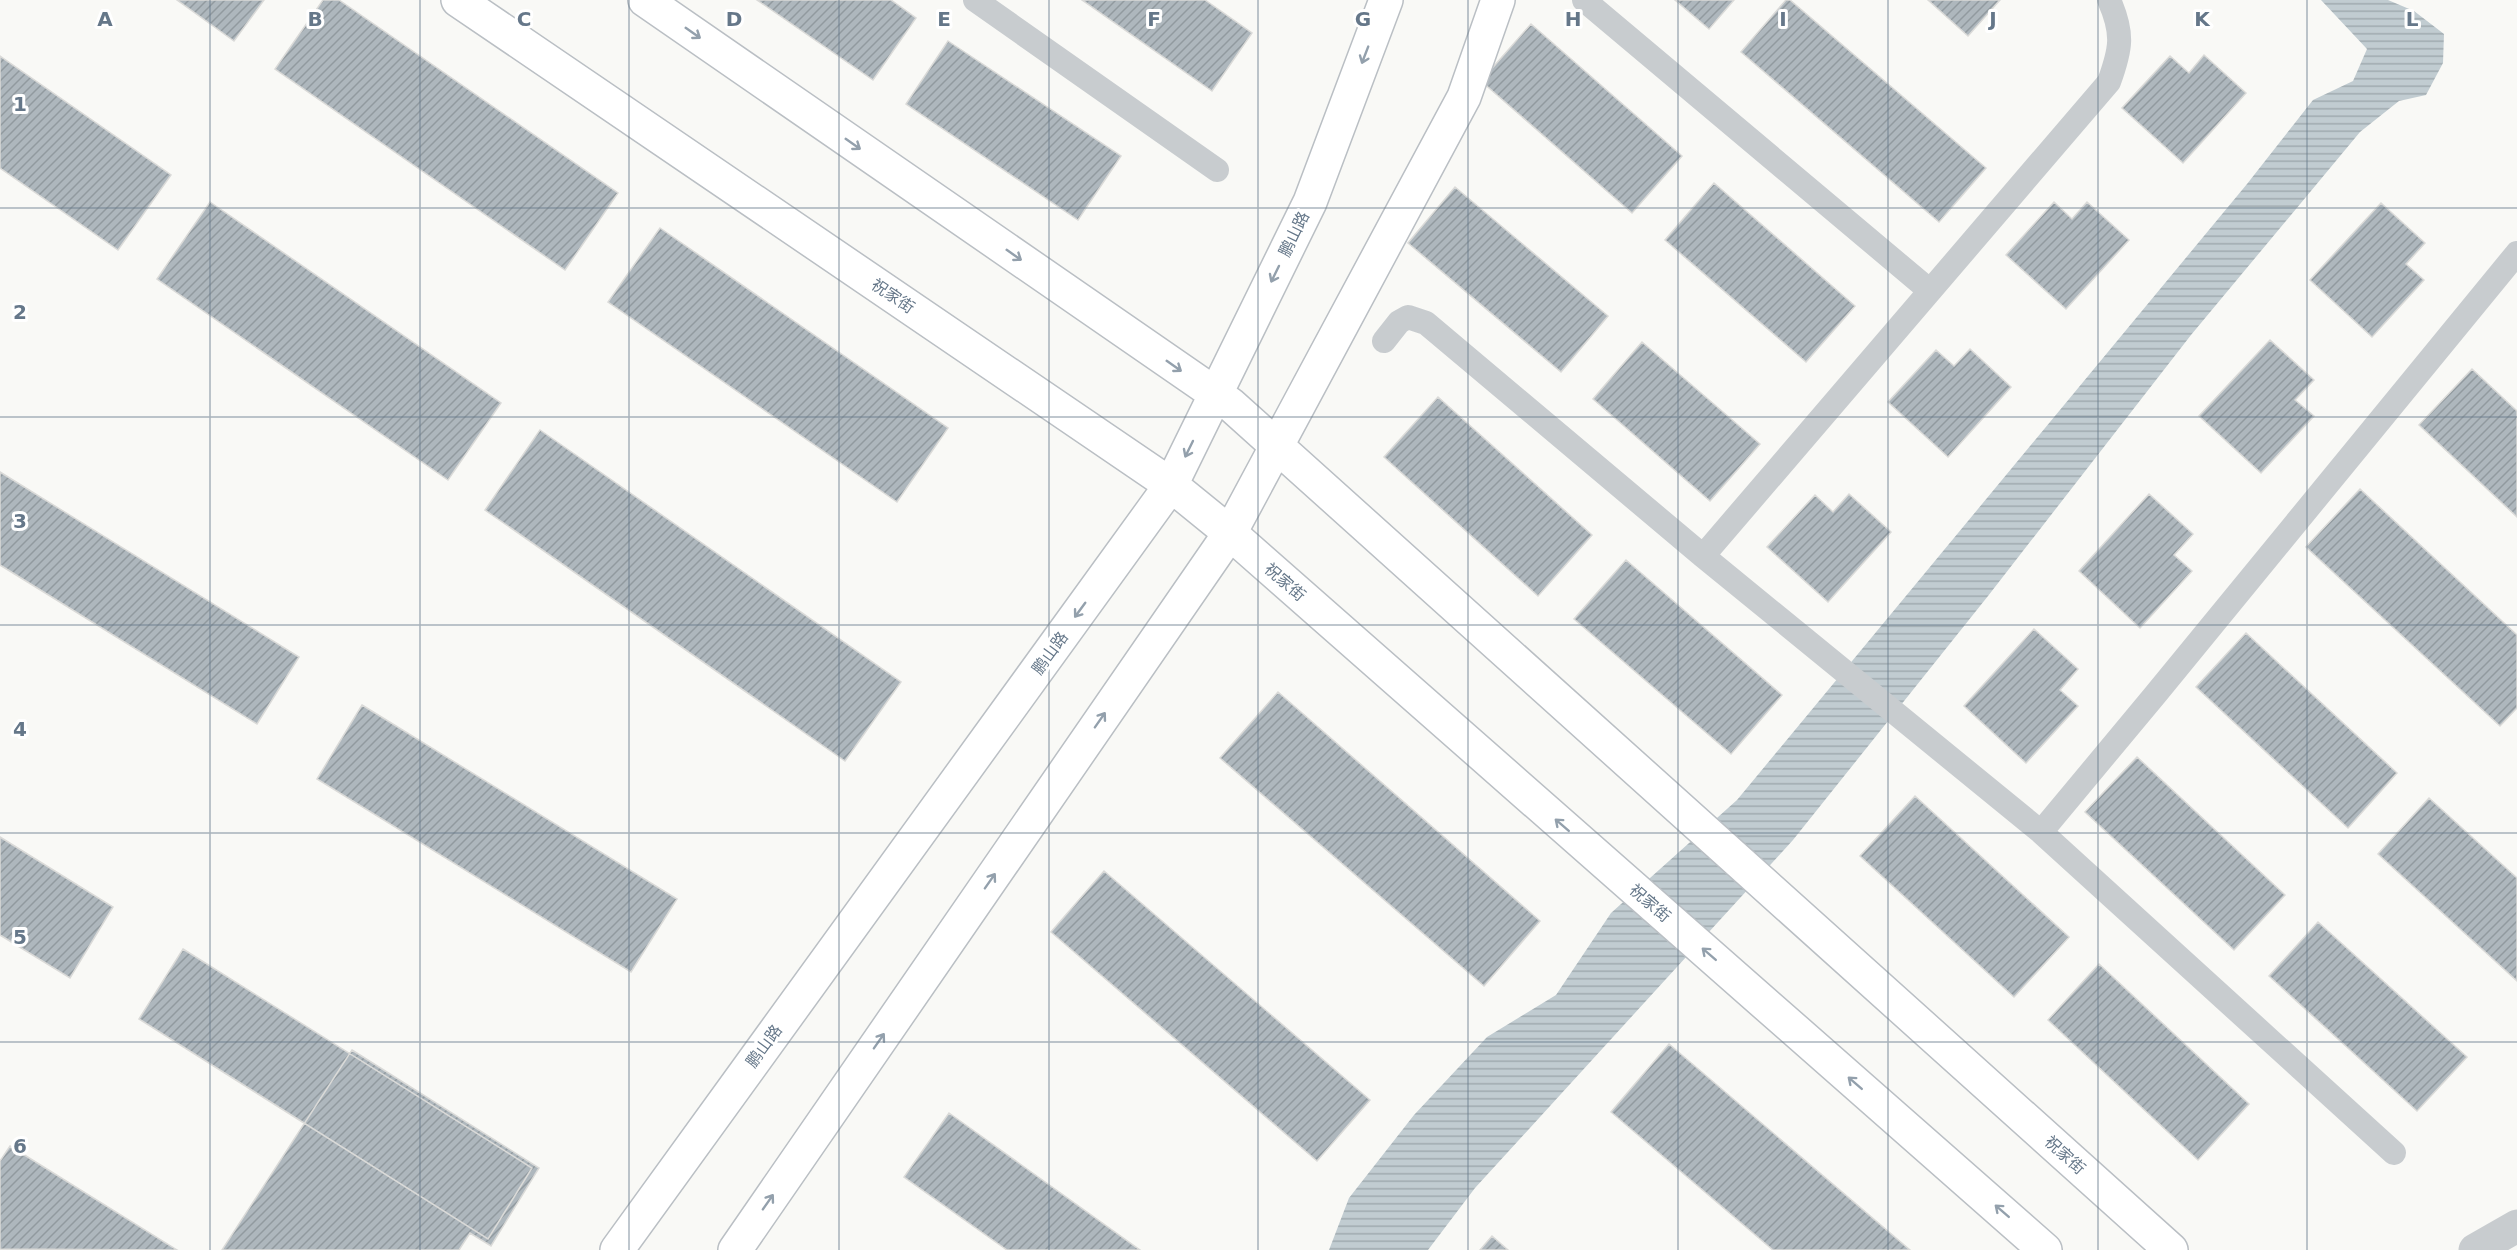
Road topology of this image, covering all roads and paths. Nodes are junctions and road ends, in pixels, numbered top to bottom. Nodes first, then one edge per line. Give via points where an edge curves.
1 (458, 0) edge
2 (645, 0) edge
3 (975, 0) edge
4 (1386, 0) edge
5 (1498, 0) edge
6 (1584, 0) edge
7 (2109, 0) edge
8 (1217, 170) dead end
9 (2517, 253) edge
10 (1929, 290) junction
11 (1383, 341) dead end
12 (1215, 394) junction
13 (1276, 444) junction
14 (1172, 484) junction
15 (1230, 533) junction
16 (1703, 556) junction
17 (2041, 832) junction
18 (2394, 1153) dead end
19 (2517, 1226) edge
20 (616, 1250) edge
21 (735, 1250) edge
22 (2045, 1250) edge
23 (2171, 1250) edge
24 (2475, 1250) edge

1 - 14 street, 祝家街
2 -> 12 street, 祝家街
3 - 8 lane
4 -> 12 street, 鹏山路 via 1310,202
5 - 13 street via 1464,98
6 - 10 lane
7 - 10 lane via 2116,16 2120,52 2109,82
9 - 17 lane
10 - 16 lane
11 - 16 lane via 1407,318 1426,323
12 - 13 street, 祝家街
12 -> 14 street, 鹏山路
13 - 15 street
13 - 23 street, 祝家街
14 - 15 street, 祝家街
14 -> 20 street, 鹏山路
21 -> 15 street
22 -> 15 street, 祝家街
16 - 17 lane
17 - 18 lane
19 - 24 street

